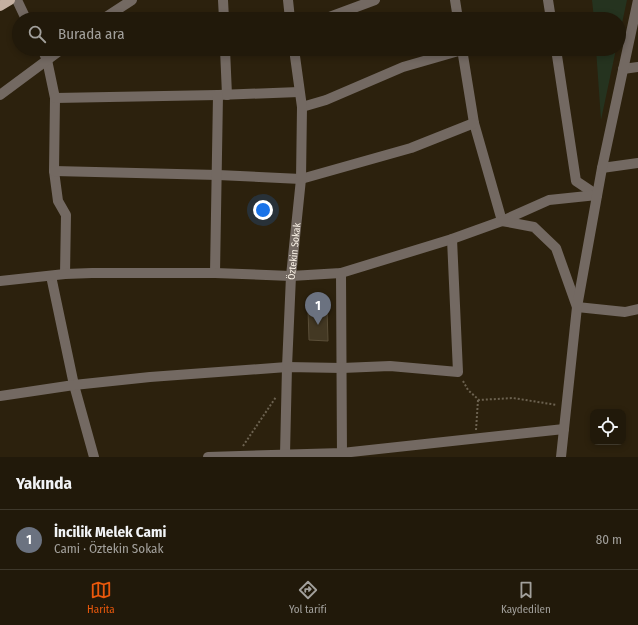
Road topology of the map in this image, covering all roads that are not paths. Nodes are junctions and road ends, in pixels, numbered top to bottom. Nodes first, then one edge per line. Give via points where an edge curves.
1 (10, 0) edge
2 (17, 0) edge
3 (132, 0) edge
4 (223, 0) edge
5 (288, 0) edge
6 (375, 0) edge
7 (455, 0) edge
8 (548, 0) edge
9 (638, 0) edge
10 (0, 6) edge
11 (23, 12) edge
12 (114, 12) edge
13 (224, 12) edge
14 (289, 12) edge
15 (343, 12) edge
16 (457, 12) edge
17 (550, 12) edge
18 (626, 55) edge
19 (45, 56) edge
20 (52, 56) edge
21 (225, 56) edge
22 (295, 56) edge
23 (441, 56) edge
24 (463, 56) edge
25 (557, 56) edge
26 (626, 56) edge
27 (47, 60) junction
28 (638, 67) edge
29 (623, 69) junction
30 (299, 92) junction
31 (0, 95) edge
32 (222, 95) junction
33 (56, 98) junction
34 (302, 107) junction
35 (474, 123) junction
36 (638, 163) edge
37 (602, 168) junction
38 (54, 171) junction
39 (218, 175) junction
40 (300, 179) junction
41 (597, 195) junction
42 (502, 221) junction
43 (452, 238) junction
44 (215, 273) junction
45 (342, 273) junction
46 (65, 274) junction
47 (51, 276) junction
48 (291, 276) junction
49 (0, 281) edge
50 (577, 307) junction
51 (638, 309) edge
52 (287, 367) junction
53 (342, 368) junction
54 (74, 385) junction
55 (0, 396) edge
56 (564, 429) junction
57 (285, 454) junction
58 (342, 455) edge
59 (94, 457) edge
60 (208, 457) edge
61 (561, 457) edge

1 - 10 main road
2 - 11 street
3 - 12 street
4 - 13 street
5 - 14 street
6 - 15 street
7 - 16 street
8 - 17 street
9 - 18 street
19 - 27 street
20 - 27 street
21 - 32 street
22 - 30 street, Öztekin Sokak
23 - 34 street via 403,67 326,100
24 - 35 street
25 - 41 street via 576,181
26 - 29 street
27 - 31 street
27 - 33 street
28 - 29 street
29 - 37 street
30 - 32 street
30 - 34 street, Öztekin Sokak
32 - 33 street
32 - 39 street
33 - 38 street
34 - 40 street, Öztekin Sokak
35 - 40 street via 411,148
35 - 42 street
36 - 37 street
37 - 41 street
38 - 39 street
38 - 46 street via 58,201 66,215
39 - 40 street
39 - 44 street
40 - 48 street, Öztekin Sokak
41 - 42 street via 549,200
41 - 50 street
42 - 43 street
42 - 50 street via 534,227 556,248
43 - 45 street
43 - 53 street via 458,372 390,366
44 - 46 street
44 - 48 street
45 - 48 street
45 - 53 street
46 - 47 street
47 - 49 street
47 - 54 street
48 - 52 street, Öztekin Sokak
50 - 51 street via 626,312
50 - 56 street
52 - 53 street
52 - 54 street
52 - 57 street, Öztekin Sokak
53 - 58 street
54 - 55 street
54 - 59 street
56 - 58 street
56 - 61 street
57 - 58 street
57 - 60 street

